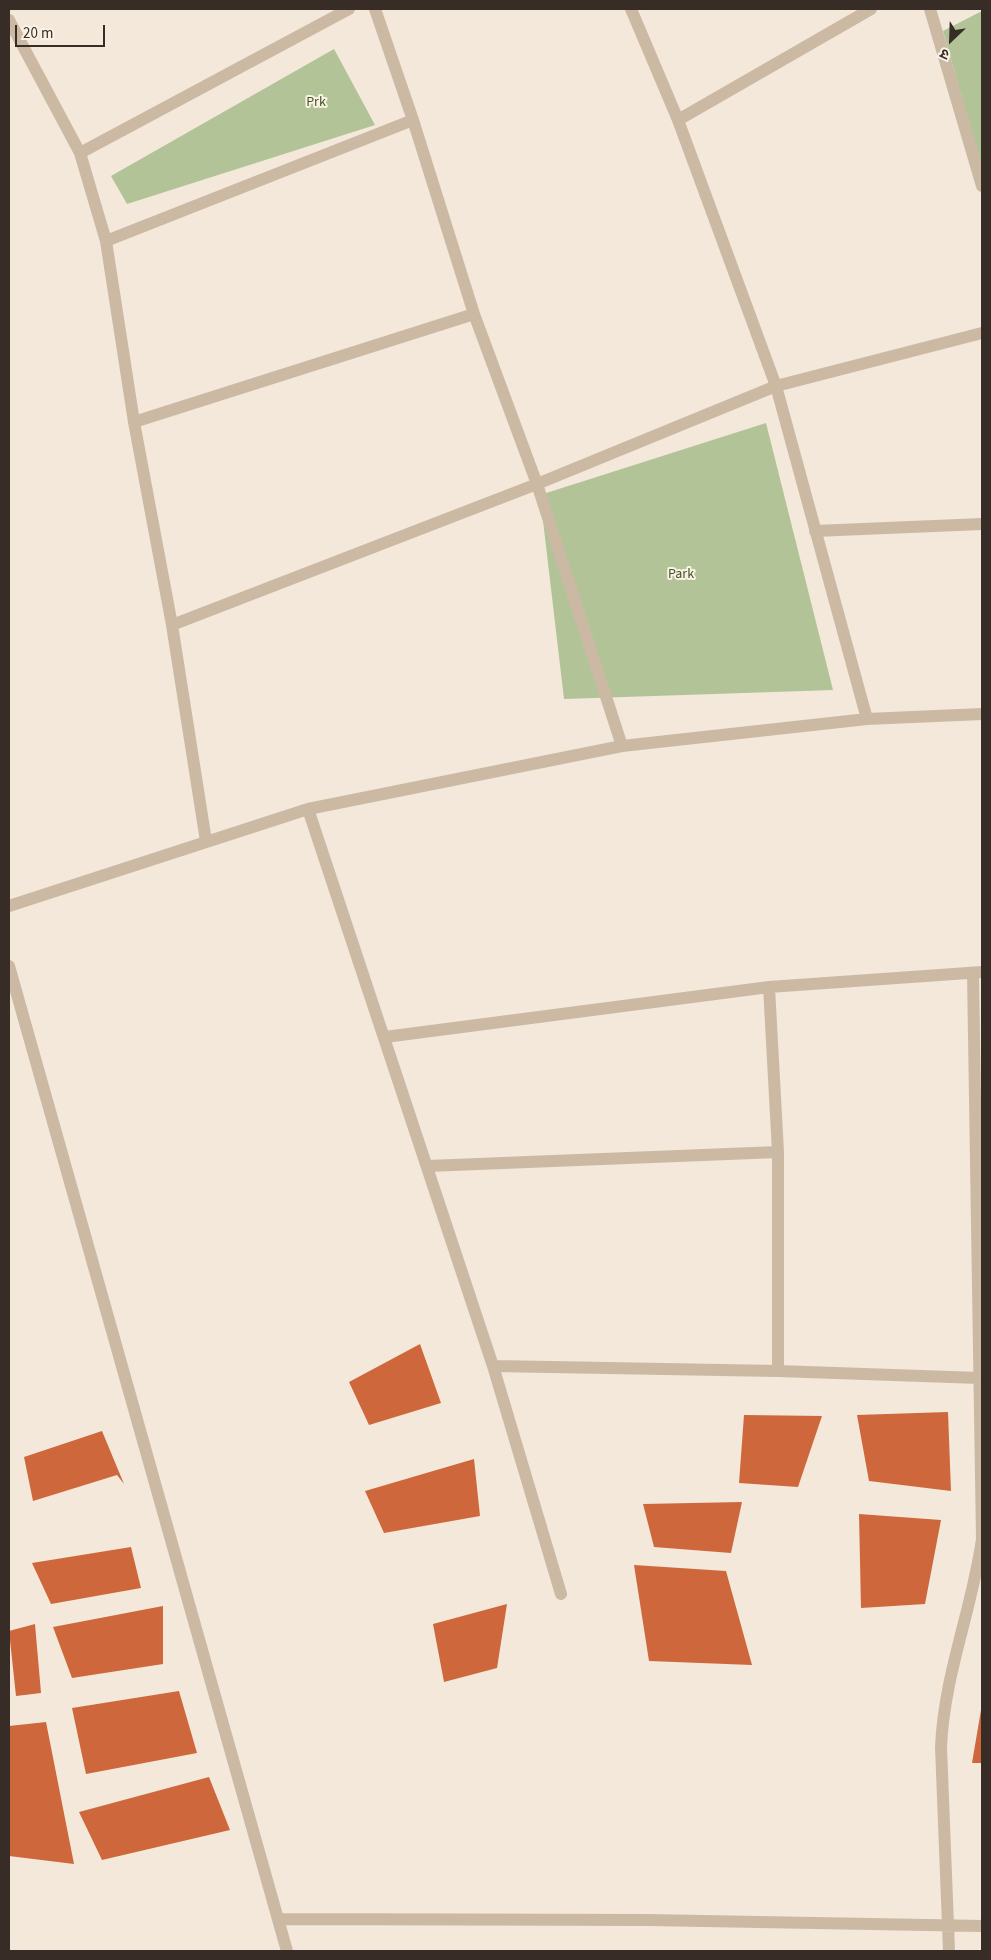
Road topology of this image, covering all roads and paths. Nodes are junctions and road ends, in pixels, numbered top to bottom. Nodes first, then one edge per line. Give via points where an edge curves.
1 (349, 9) edge
2 (375, 9) edge
3 (631, 9) edge
4 (871, 9) edge
5 (930, 9) edge
6 (9, 20) edge
7 (413, 120) junction
8 (678, 120) junction
9 (80, 153) junction
10 (982, 186) edge
11 (106, 241) junction
12 (474, 314) junction
13 (982, 333) edge
14 (776, 386) junction
15 (134, 422) junction
16 (537, 484) junction
17 (982, 524) edge
18 (815, 530) junction
19 (172, 625) junction
20 (982, 714) edge
21 (868, 719) junction
22 (622, 746) junction
23 (308, 809) junction
24 (206, 841) junction
25 (9, 906) edge
26 (9, 966) edge
27 (977, 973) edge
28 (769, 987) junction
29 (385, 1038) junction
30 (778, 1152) junction
31 (428, 1166) junction
32 (980, 1313) edge
33 (493, 1366) junction
34 (778, 1370) junction
35 (979, 1378) junction
36 (982, 1539) edge
37 (561, 1594) dead end
38 (278, 1920) junction
39 (949, 1926) junction
40 (982, 1926) edge
41 (287, 1951) edge
42 (949, 1951) edge

1 - 9 street
2 - 7 street
3 - 8 street
4 - 8 street
5 - 10 street
6 - 9 street
7 - 11 street
7 - 12 street
8 - 14 street
9 - 11 street
11 - 15 street
12 - 15 street
12 - 16 street
13 - 14 street
14 - 16 street
14 - 18 street
15 - 19 street
16 - 19 street
16 - 22 street
17 - 18 street
18 - 21 street
19 - 24 street
20 - 21 street
21 - 22 street
22 - 23 street
23 - 24 street
23 - 29 street
24 - 25 street
26 - 38 street
27 - 28 street
27 - 32 street
28 - 29 street
28 - 30 street
29 - 31 street
30 - 31 street
30 - 34 street
31 - 33 street
32 - 35 street
33 - 34 street
33 - 37 street
34 - 35 street
35 - 36 street
36 - 39 street via 978,1568 942,1715
38 - 39 street via 648,1920
38 - 41 street
39 - 40 street
39 - 42 street

